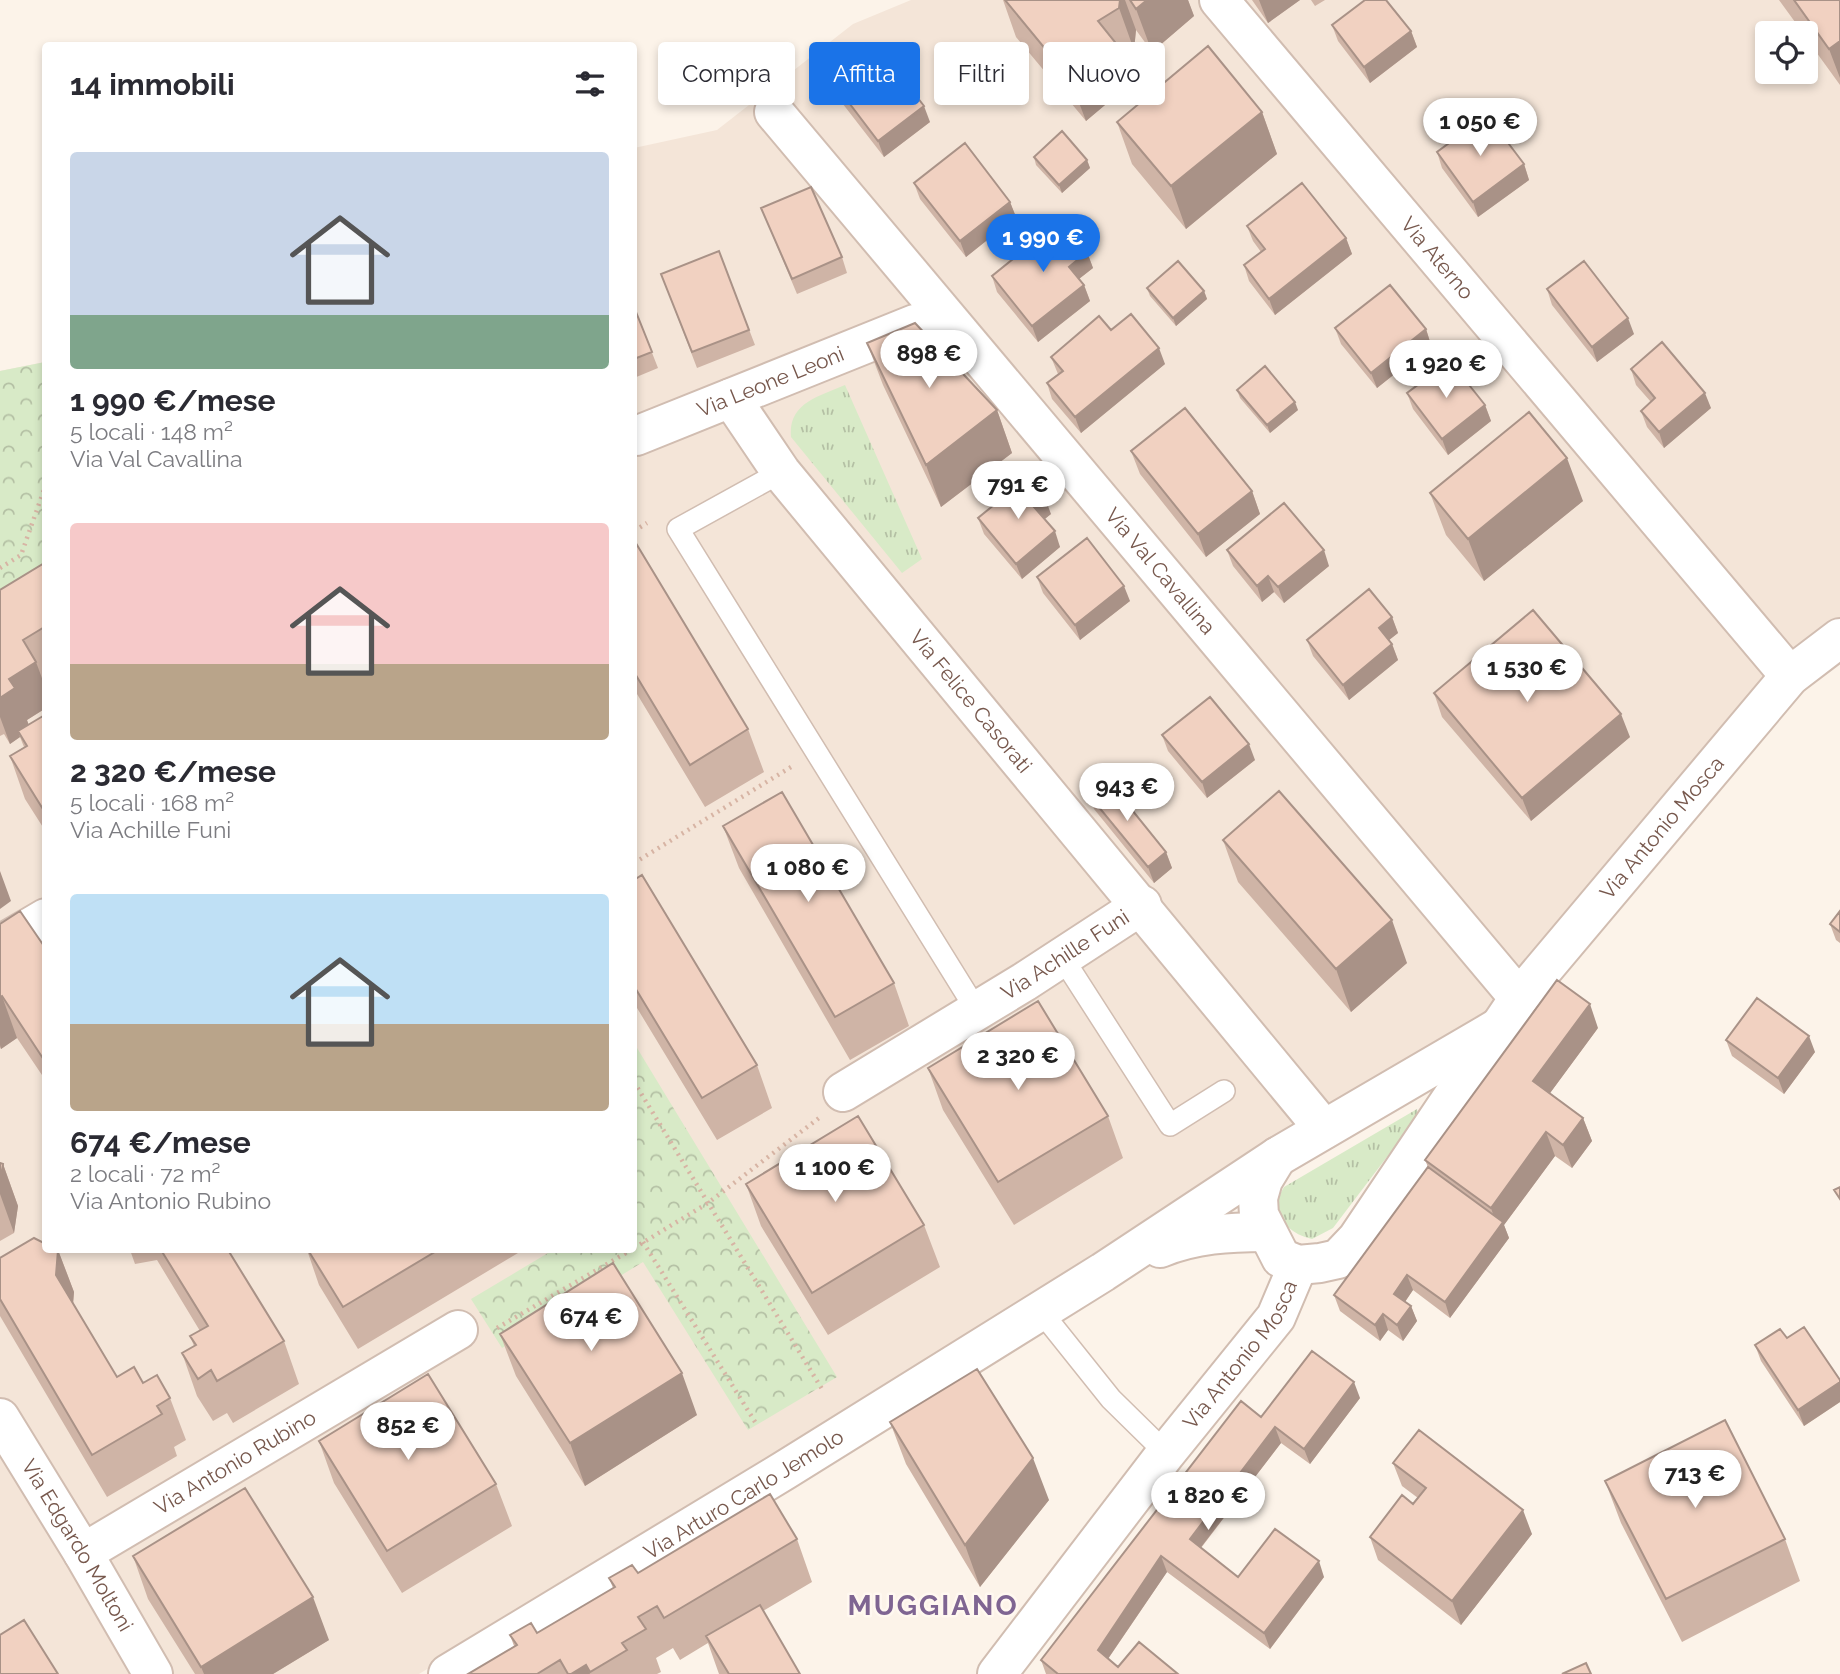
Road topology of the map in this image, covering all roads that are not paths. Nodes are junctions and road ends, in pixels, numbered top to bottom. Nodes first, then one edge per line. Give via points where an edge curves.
1 (1219, 0) edge
2 (774, 112) dead end
3 (944, 314) junction
4 (731, 398) junction
5 (637, 436) edge
6 (781, 472) junction
7 (1840, 638) edge
8 (1790, 676) junction
9 (1142, 905) junction
10 (42, 920) edge
11 (0, 946) edge
12 (1062, 957) junction
13 (1519, 998) junction
14 (976, 1010) junction
15 (1496, 1029) junction
16 (1224, 1091) dead end
17 (843, 1092) road end
18 (1324, 1129) junction
19 (1277, 1157) junction
20 (1266, 1232) junction
21 (1298, 1265) junction
22 (1103, 1272) junction
23 (1039, 1309) junction
24 (458, 1330) road end
25 (0, 1418) edge
26 (1166, 1453) junction
27 (83, 1553) junction
28 (153, 1674) edge
29 (448, 1674) edge
30 (997, 1674) edge

1 - 8 street, Via Aterno
2 - 3 street, Via Val Cavallina
3 - 4 street, Via Leone Leoni
3 - 13 street, Via Val Cavallina
4 - 5 street, Via Leone Leoni
4 - 6 street, Via Felice Casorati
6 - 9 street, Via Felice Casorati
6 - 14 lane via 678,529
7 - 8 street, Via Antonio Mosca
8 - 13 street, Via Antonio Mosca
9 - 12 street, Via Achille Funi
9 - 18 street, Via Felice Casorati
10 - 11 street
12 - 14 street, Via Achille Funi
12 - 16 lane via 1170,1125
13 - 15 street, Via Antonio Mosca
14 - 17 street, Via Achille Funi
15 - 18 street, Via Arturo Carlo Jemolo
15 - 21 street, Via Antonio Mosca via 1357,1239 1338,1259
18 - 19 street, Via Arturo Carlo Jemolo
19 - 20 street via 1258,1198
19 - 22 street, Via Arturo Carlo Jemolo
20 - 21 street via 1281,1258
20 - 22 street, Via Arturo Carlo Jemolo via 1202,1236 1173,1243
21 - 26 street, Via Antonio Mosca via 1276,1317
22 - 23 street, Via Arturo Carlo Jemolo
23 - 26 lane via 1111,1399
23 - 29 street, Via Arturo Carlo Jemolo via 785,1470
24 - 27 street, Via Antonio Rubino
25 - 27 street, Via Edgardo Moltoni
26 - 30 street, Via Antonio Mosca
27 - 28 street, Via Edgardo Moltoni

